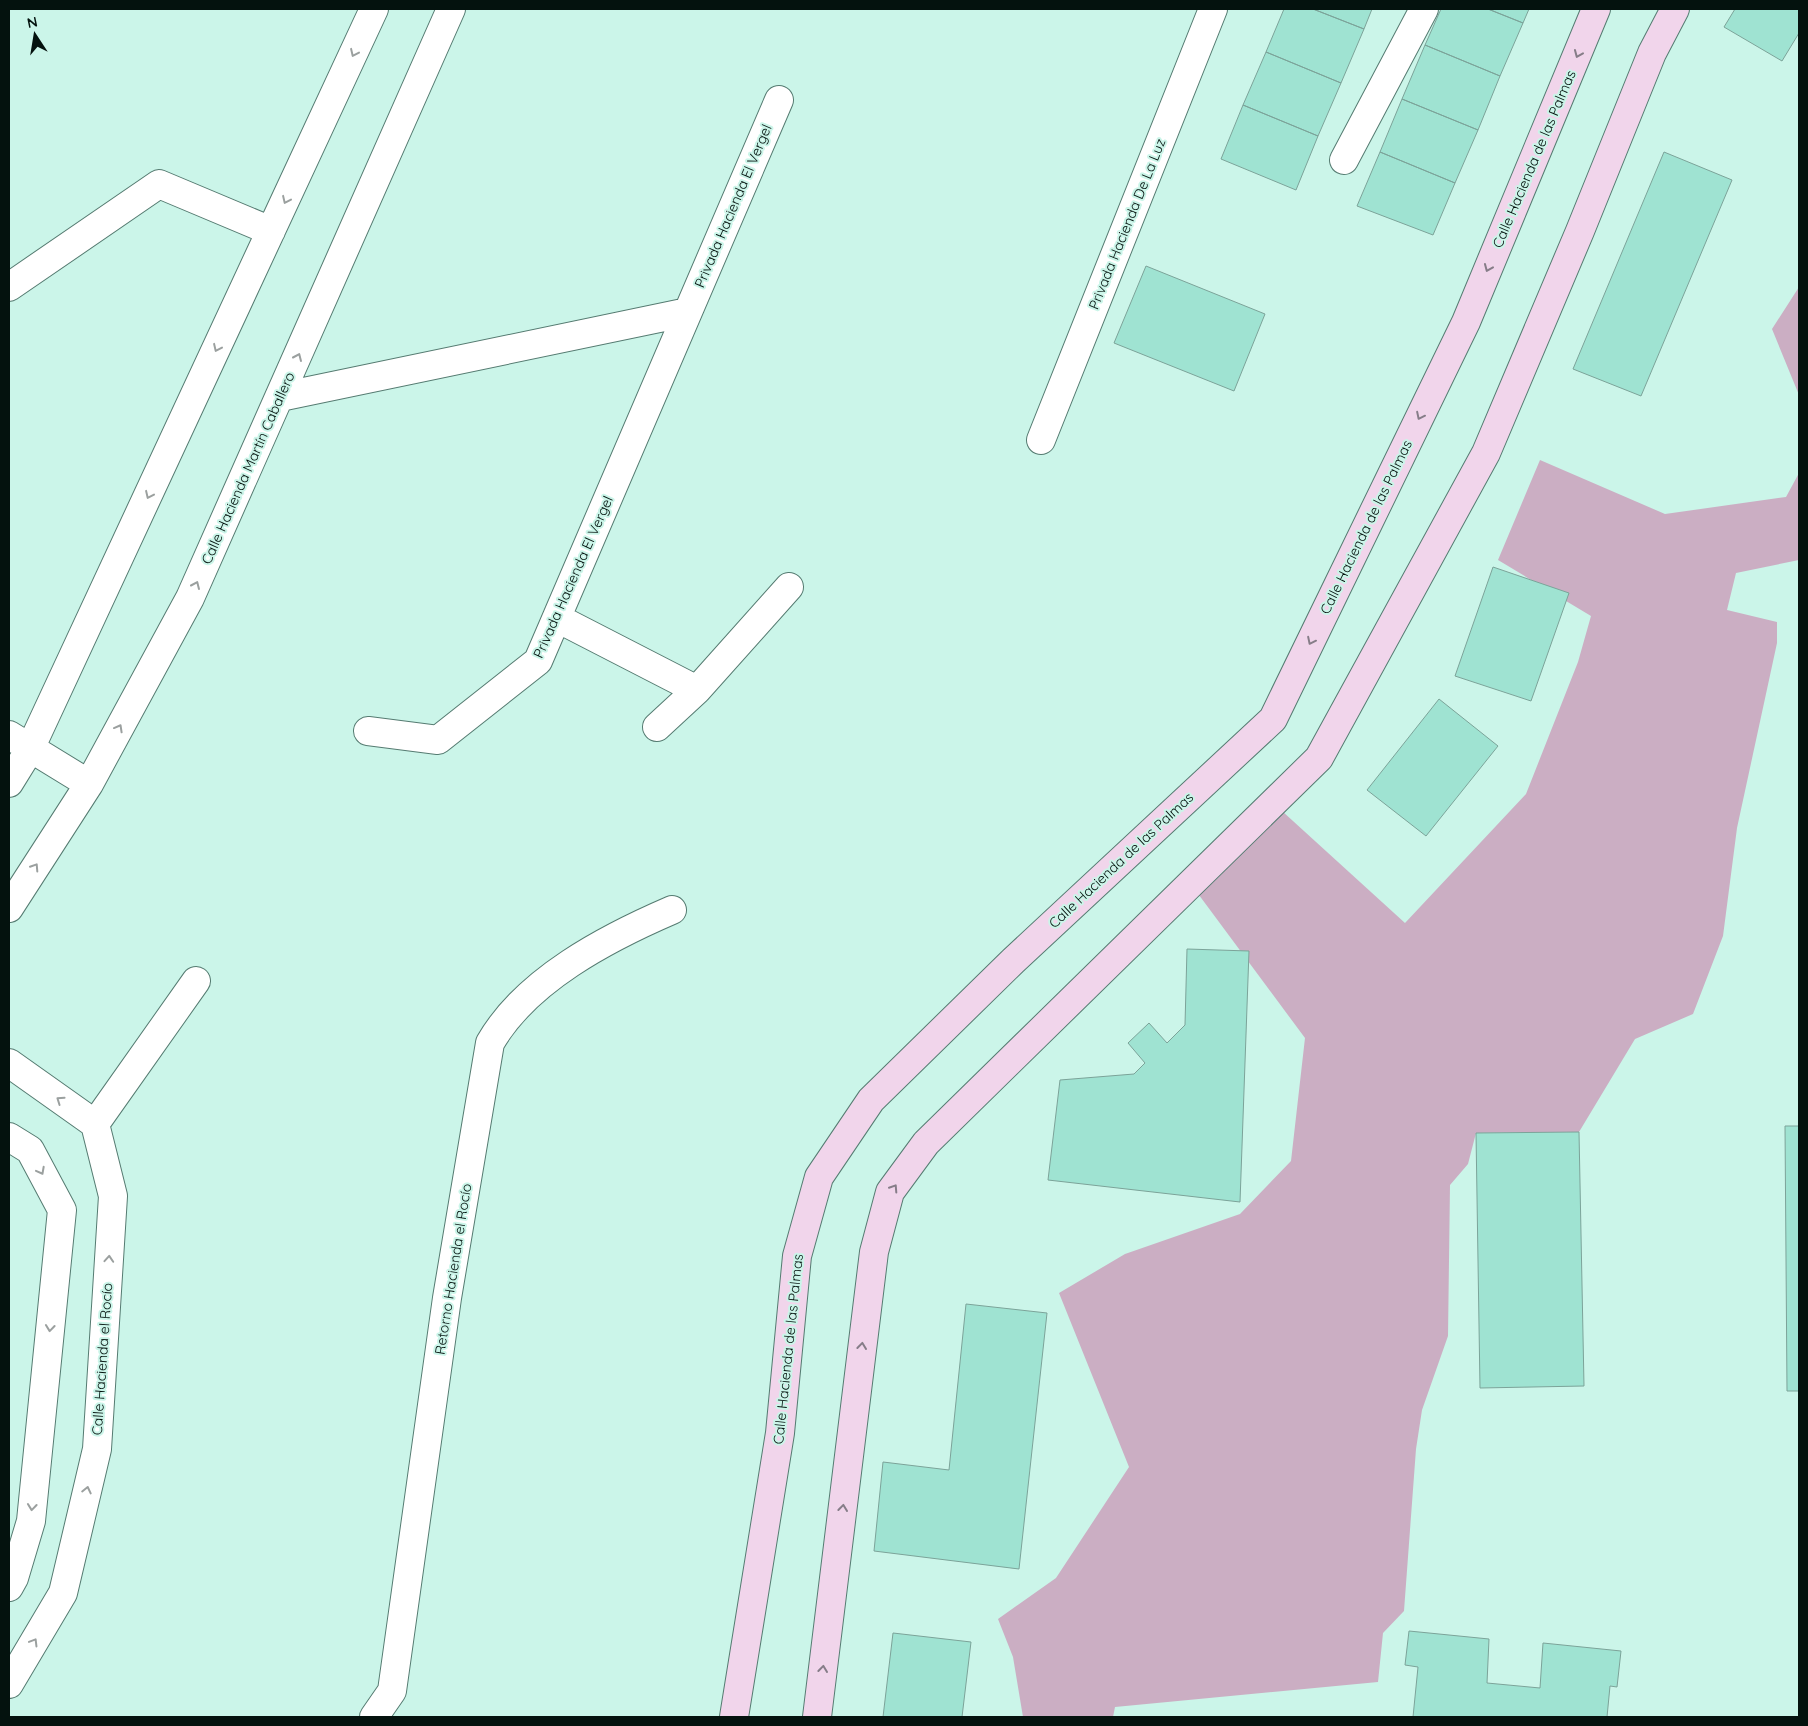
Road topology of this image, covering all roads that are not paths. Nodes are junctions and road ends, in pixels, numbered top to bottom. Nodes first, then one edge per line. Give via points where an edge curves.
1 (374, 9) edge
2 (451, 9) edge
3 (1213, 9) edge
4 (1424, 9) edge
5 (1596, 9) edge
6 (1675, 9) edge
7 (779, 100) dead end
8 (1344, 160) dead end
9 (271, 232) junction
10 (9, 287) edge
11 (688, 312) junction
12 (280, 397) junction
13 (1041, 440) dead end
14 (789, 587) dead end
15 (557, 618) junction
16 (697, 690) junction
17 (657, 727) dead end
18 (368, 731) dead end
19 (20, 742) edge
20 (9, 783) edge
21 (89, 784) junction
22 (9, 908) edge
23 (672, 910) dead end
24 (196, 981) dead end
25 (9, 1063) edge
26 (95, 1124) junction
27 (9, 1137) edge
28 (9, 1587) edge
29 (9, 1684) edge
30 (374, 1717) edge
31 (734, 1717) edge
32 (817, 1717) edge

1 -> 9 street
12 -> 2 street, Calle Hacienda Martín Caballero
3 - 13 street, Privada Hacienda De La Luz
4 - 8 street
5 -> 31 main road, Calle Hacienda de las Palmas via 1466,322 1273,718 1013,961 871,1100 819,1178 797,1256 780,1433
32 -> 6 main road via 874,1252 890,1192 926,1143 1319,758 1486,453 1652,53
7 - 11 street, Privada Hacienda El Vergel
9 - 10 street via 159,184
9 -> 19 street
11 - 12 street
11 - 15 street, Privada Hacienda El Vergel
21 -> 12 street, Calle Hacienda Martín Caballero via 190,598
14 - 16 street
15 - 16 street
15 - 18 street, Privada Hacienda El Vergel via 538,661 438,740
16 - 17 street
19 - 20 street
19 - 21 street
22 -> 21 street, Calle Hacienda Martín Caballero
23 - 30 street, Retorno Hacienda el Rocío via 623,932 552,977 513,1010 490,1043 447,1298 392,1691
24 - 26 street
26 -> 25 street
29 -> 26 street, Calle Hacienda el Rocío via 63,1593 97,1449 113,1196
27 -> 28 street via 30,1150 62,1210 31,1521

